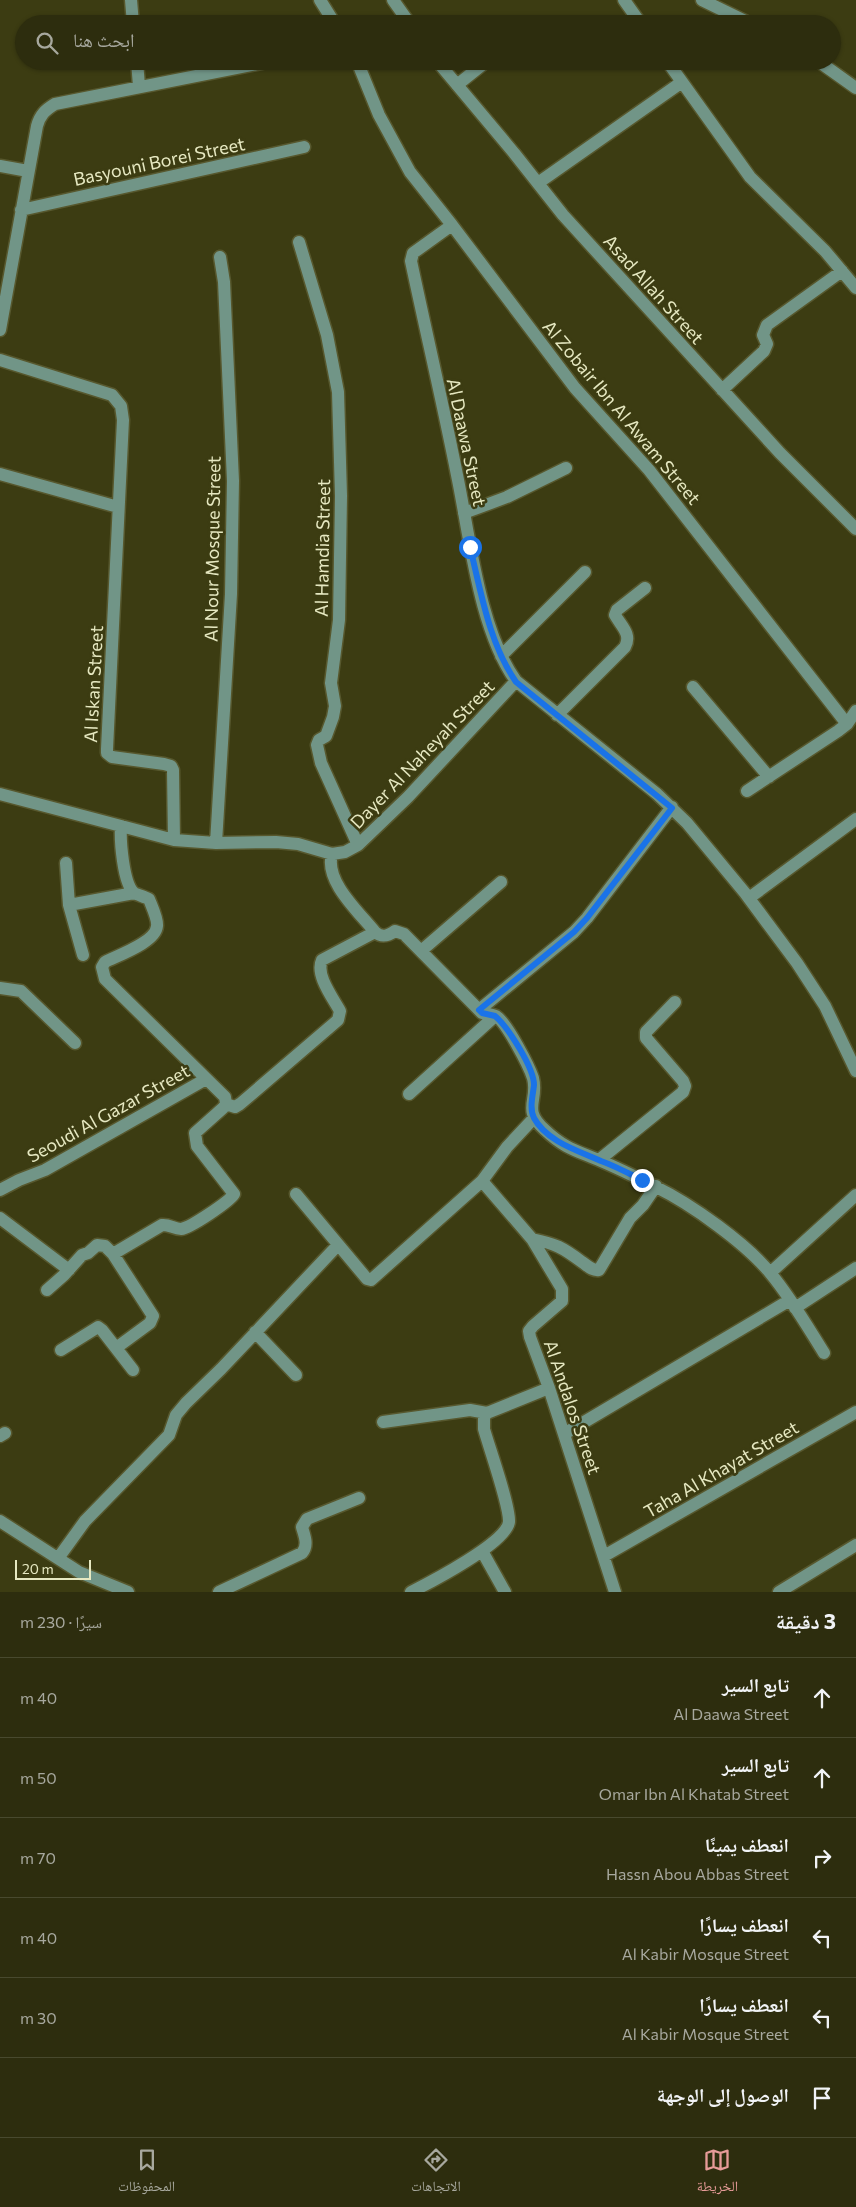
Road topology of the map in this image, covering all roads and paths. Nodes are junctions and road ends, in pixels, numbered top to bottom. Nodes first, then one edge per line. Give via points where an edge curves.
1 (131, 0) edge
2 (320, 0) edge
3 (392, 0) edge
4 (624, 0) edge
5 (702, 0) edge
6 (133, 15) edge
7 (329, 15) edge
8 (403, 15) edge
9 (635, 15) edge
10 (733, 15) edge
11 (138, 70) edge
12 (224, 70) edge
13 (361, 70) edge
14 (444, 70) edge
15 (476, 70) edge
16 (673, 70) edge
17 (831, 70) edge
18 (682, 82) junction
19 (457, 85) junction
20 (139, 86) junction
21 (856, 88) edge
22 (304, 147) dead end
23 (0, 166) edge
24 (28, 170) junction
25 (538, 183) junction
26 (21, 210) junction
27 (452, 225) junction
28 (299, 242) dead end
29 (220, 257) dead end
30 (842, 271) junction
31 (856, 288) edge
32 (0, 330) edge
33 (0, 360) edge
34 (722, 390) junction
35 (566, 468) dead end
36 (0, 474) edge
37 (118, 506) junction
38 (464, 513) junction
39 (856, 529) edge
40 (585, 572) dead end
41 (645, 588) dead end
42 (501, 656) junction
43 (516, 682) junction
44 (693, 688) dead end
45 (856, 711) edge
46 (558, 715) junction
47 (847, 724) junction
48 (769, 777) junction
49 (747, 791) dead end
50 (0, 794) edge
51 (672, 808) junction
52 (856, 819) edge
53 (121, 826) junction
54 (174, 840) junction
55 (216, 843) junction
56 (358, 845) junction
57 (332, 854) junction
58 (66, 863) dead end
59 (501, 882) dead end
60 (134, 892) junction
61 (749, 898) junction
62 (69, 905) junction
63 (375, 932) junction
64 (421, 951) junction
65 (84, 954) dead end
66 (0, 988) edge
67 (675, 1002) dead end
68 (479, 1010) junction
69 (495, 1016) junction
70 (75, 1043) dead end
71 (856, 1071) edge
72 (206, 1079) junction
73 (409, 1094) dead end
74 (226, 1104) junction
75 (534, 1118) junction
76 (600, 1160) junction
77 (482, 1181) junction
78 (656, 1186) junction
79 (0, 1190) edge
80 (296, 1194) dead end
81 (856, 1195) edge
82 (0, 1218) edge
83 (532, 1239) junction
84 (337, 1246) junction
85 (112, 1254) junction
86 (856, 1268) edge
87 (69, 1270) junction
88 (770, 1273) junction
89 (47, 1290) dead end
90 (793, 1304) junction
91 (255, 1332) junction
92 (116, 1348) junction
93 (61, 1350) dead end
94 (824, 1353) dead end
95 (133, 1370) dead end
96 (296, 1375) dead end
97 (548, 1388) junction
98 (487, 1412) junction
99 (856, 1412) edge
100 (383, 1422) dead end
101 (564, 1434) junction
102 (359, 1498) dead end
103 (0, 1521) edge
104 (856, 1545) edge
105 (482, 1550) junction
106 (604, 1556) junction
107 (59, 1557) junction
108 (128, 1592) edge
109 (219, 1592) edge
110 (411, 1592) edge
111 (504, 1592) edge
112 (615, 1592) edge
113 (779, 1592) edge

1 - 6 street
2 - 7 street
3 - 8 street
4 - 9 street
5 - 10 street
11 - 20 street
12 - 20 street
13 - 27 street, Al Zobair Ibn Al Awam Street via 379,115 410,172
14 - 19 street, Asad Allah Street
15 - 19 street
16 - 18 street
17 - 21 street
18 - 25 street
18 - 30 street via 750,177
19 - 25 street, Asad Allah Street
20 - 24 street via 56,104 46,110 39,118
22 - 26 street, Basyouni Borei Street
23 - 24 street
24 - 26 street
25 - 34 street, Asad Allah Street via 563,215
26 - 32 street
27 - 38 street, Al Daawa Street via 411,256
27 - 47 street, Al Zobair Ibn Al Awam Street via 575,388 649,470
28 - 56 street, Al Hamdia Street via 327,335 338,392 340,601 331,682 335,706 326,736 317,745 321,763
29 - 55 street, Al Nour Mosque Street via 233,480 231,594
30 - 31 street
30 - 34 street via 767,325 763,335 767,344 764,351
33 - 37 street, Al Iskan Street via 112,396 118,401 123,413
34 - 39 street, Asad Allah Street
35 - 38 street via 507,497
36 - 37 street
37 - 54 street, Al Iskan Street via 106,749 112,758 164,764 173,770
38 - 42 street, Al Daawa Street via 481,594
40 - 42 street
41 - 46 street via 615,615 627,632 625,647
42 - 43 street, Al Daawa Street
43 - 46 street
43 - 56 street, Dayer Al Naheyah Street via 462,742
44 - 48 street
45 - 47 street
46 - 51 street
47 - 48 street
48 - 49 street
50 - 53 street
51 - 61 street
51 - 68 street via 574,932
52 - 61 street
53 - 54 street
53 - 60 street via 124,865
54 - 55 street
55 - 57 street via 290,844
56 - 57 street, Dayer Al Naheyah Street
57 - 63 street via 330,868 335,882
58 - 62 street
59 - 64 street
60 - 62 street
60 - 72 street via 149,900 157,925 155,933 106,962 102,972
61 - 71 street via 825,1006
62 - 65 street
63 - 64 street via 382,936 400,932
63 - 74 street via 320,964 340,1011 338,1020 240,1104
64 - 68 street
66 - 70 street via 21,991
67 - 76 street via 646,1032 646,1038 683,1081 683,1092
68 - 69 street
69 - 73 street
69 - 75 street via 514,1040 533,1078
72 - 74 street via 225,1097
72 - 79 street, Seoudi Al Gazar Street via 45,1170
74 - 85 street via 195,1133 194,1138 234,1194 231,1200 184,1228 162,1225
75 - 76 street via 574,1152
75 - 77 street
76 - 78 street
77 - 83 street, Al Andalos Street
77 - 84 street via 370,1280
78 - 83 street via 630,1218 599,1270 592,1270 554,1243
78 - 88 street via 711,1222
80 - 84 street
81 - 88 street
82 - 87 street
83 - 97 street, Al Andalos Street via 562,1289 562,1301 529,1331
84 - 91 street
85 - 87 street via 105,1246 97,1245 82,1255
85 - 92 street via 153,1316 150,1323
86 - 90 street
87 - 89 street
88 - 90 street
90 - 94 street
90 - 101 street
91 - 96 street
91 - 107 street via 186,1402 176,1415 168,1435 85,1521
92 - 93 street via 98,1328
92 - 95 street
97 - 98 street
97 - 101 street, Al Andalos Street
98 - 100 street via 470,1410
98 - 105 street via 484,1429 509,1520 501,1536
99 - 106 street, Taha Al Khayat Street
101 - 106 street, Al Andalos Street
102 - 109 street via 307,1519 302,1527 306,1540 302,1553
103 - 107 street
104 - 113 street
105 - 110 street
105 - 111 street
106 - 112 street, Al Andalos Street
107 - 108 street via 92,1578

